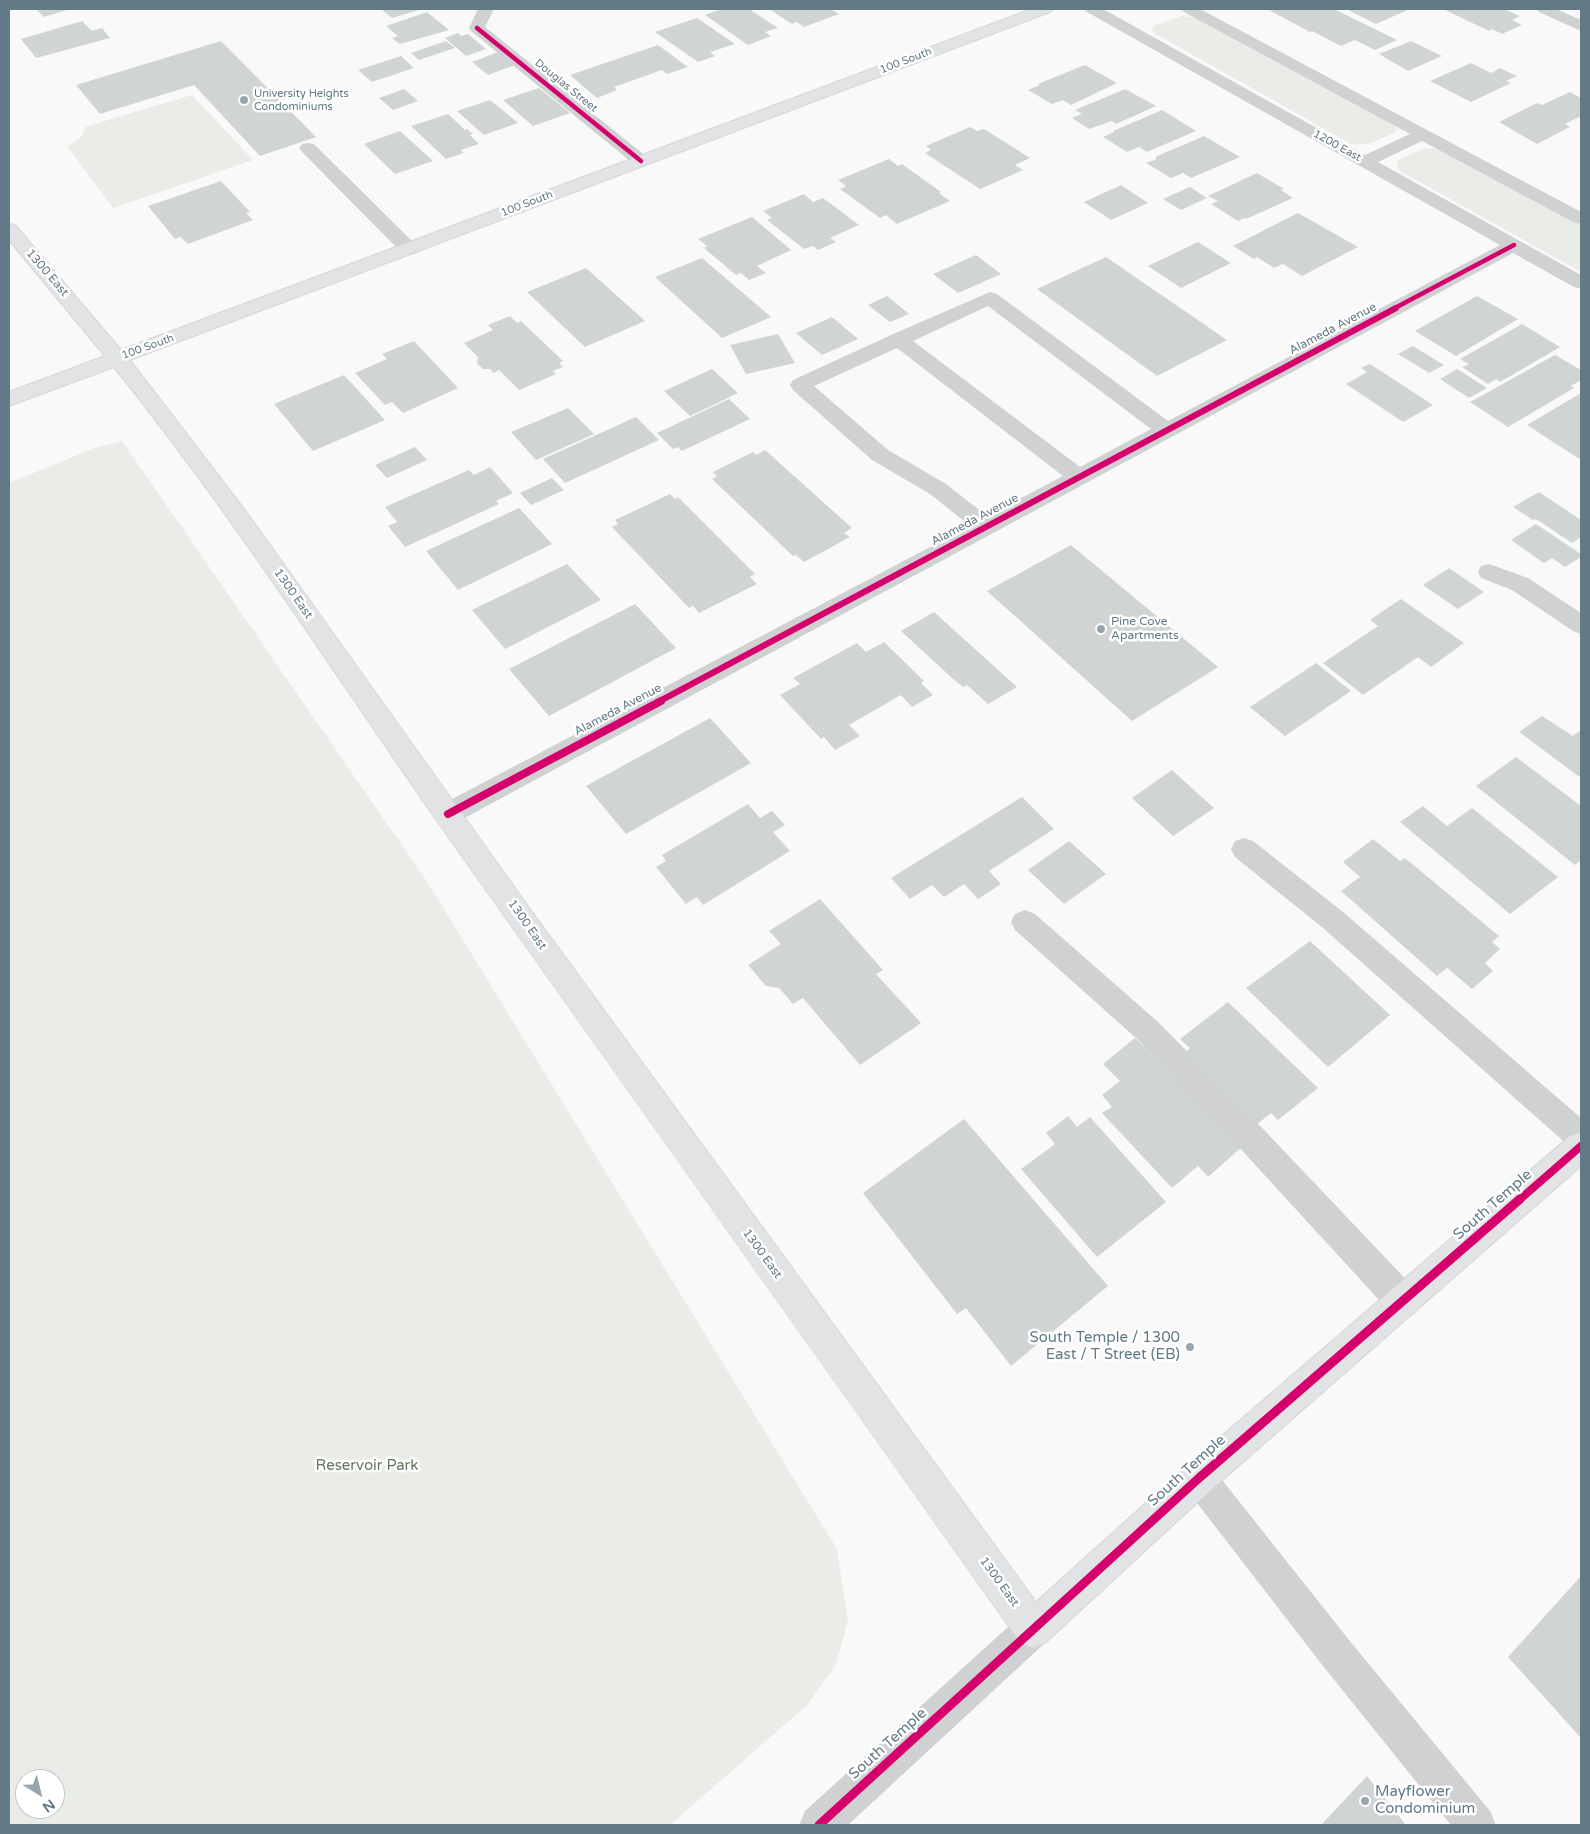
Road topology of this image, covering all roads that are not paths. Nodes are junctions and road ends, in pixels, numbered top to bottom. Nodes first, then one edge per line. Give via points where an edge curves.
1 (486, 9) edge
2 (1045, 9) edge
3 (1092, 9) edge
4 (1189, 9) edge
5 (1544, 9) edge
6 (1581, 26) edge
7 (1422, 134) junction
8 (308, 148) dead end
9 (641, 161) junction
10 (1364, 162) junction
11 (1581, 219) edge
12 (9, 229) edge
13 (1514, 245) junction
14 (409, 249) junction
15 (1581, 283) edge
16 (898, 339) junction
17 (118, 359) junction
18 (9, 399) edge
19 (1166, 430) junction
20 (1078, 477) junction
21 (986, 527) junction
22 (1489, 572) dead end
23 (1581, 625) edge
24 (448, 814) junction
25 (1244, 849) dead end
26 (1025, 922) dead end
27 (1581, 1137) edge
28 (1581, 1146) edge
29 (1403, 1301) junction
30 (1199, 1478) junction
31 (1034, 1629) junction
32 (818, 1825) edge
33 (1476, 1825) edge

1 - 9 street, Douglas Street via 477,28
2 - 9 main road, 100 South
3 - 10 street, 1200 East
4 - 7 street
5 - 6 street
7 - 10 street
7 - 11 street
8 - 14 street
9 - 14 main road, 100 South
10 - 13 street, 1200 East
12 - 17 main road, 1300 East
13 - 15 street, 1200 East
13 - 19 street, Alameda Avenue
14 - 17 main road, 100 South
16 - 19 street via 990,298
16 - 20 street
16 - 21 street via 800,385 880,455 938,489
17 - 18 main road, 100 South
17 - 24 main road, 1300 East via 192,452
19 - 20 street, Alameda Avenue
20 - 21 street, Alameda Avenue
21 - 24 street, Alameda Avenue
22 - 23 street via 1520,584
24 - 31 main road, 1300 East via 732,1214
25 - 27 street via 1341,927
26 - 29 street via 1147,1030
28 - 29 main road, South Temple
29 - 30 main road, South Temple
30 - 31 main road, South Temple
30 - 33 street
31 - 32 street, South Temple

